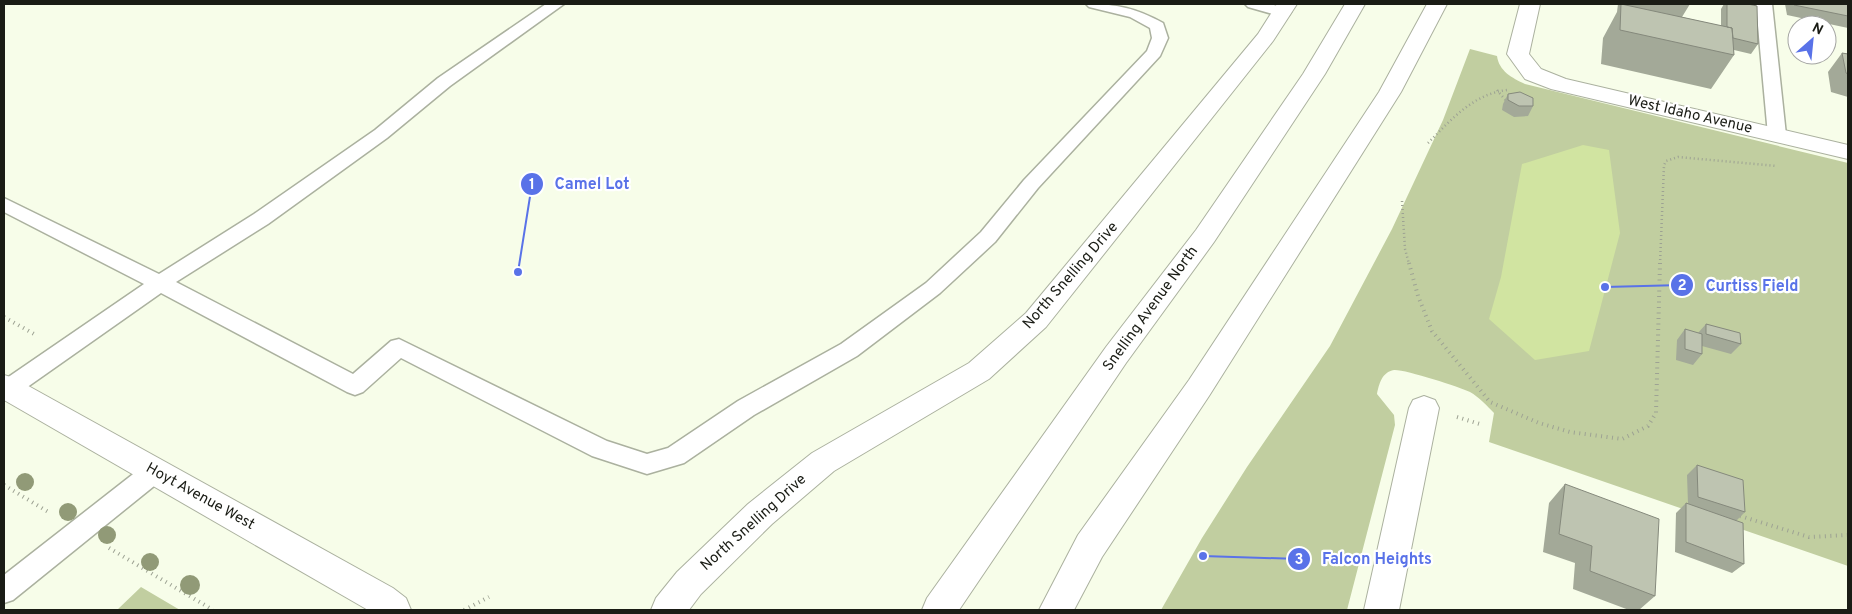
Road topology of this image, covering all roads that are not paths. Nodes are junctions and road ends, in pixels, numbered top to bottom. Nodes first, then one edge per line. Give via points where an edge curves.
1 (556, 4) edge
2 (1094, 4) edge
3 (1253, 4) edge
4 (1355, 4) edge
5 (1437, 4) edge
6 (1530, 4) edge
7 (1764, 4) edge
8 (1285, 8) edge
9 (1777, 135) junction
10 (1848, 152) edge
11 (4, 204) edge
12 (160, 283) junction
13 (6, 387) edge
14 (1424, 408) dead end
15 (154, 471) junction
16 (6, 585) edge
17 (394, 610) edge
18 (668, 610) edge
19 (939, 610) edge
20 (1056, 610) edge
21 (1381, 610) edge

1 - 12 lane via 444,82 381,134 261,219
2 - 12 lane via 1135,14 1156,26 1160,38 1154,53 1031,184 988,236 933,288 849,350 746,408 675,456 647,464 600,449 398,347 355,386
3 - 8 lane
4 - 19 street, Snelling Avenue North via 1314,74 1205,236 1116,355
5 - 20 street via 1390,92 1199,388 1090,546
6 - 9 street, West Idaho Avenue via 1518,54 1533,74 1559,84
7 - 9 lane
8 - 18 street, North Snelling Drive via 1266,37 1036,320 978,370 823,462 760,514 689,583
9 - 10 street, West Idaho Avenue
11 - 12 lane
12 - 13 lane
13 - 15 street, Hoyt Avenue West
14 - 21 street
15 - 16 lane
15 - 17 street, Hoyt Avenue West via 381,599

